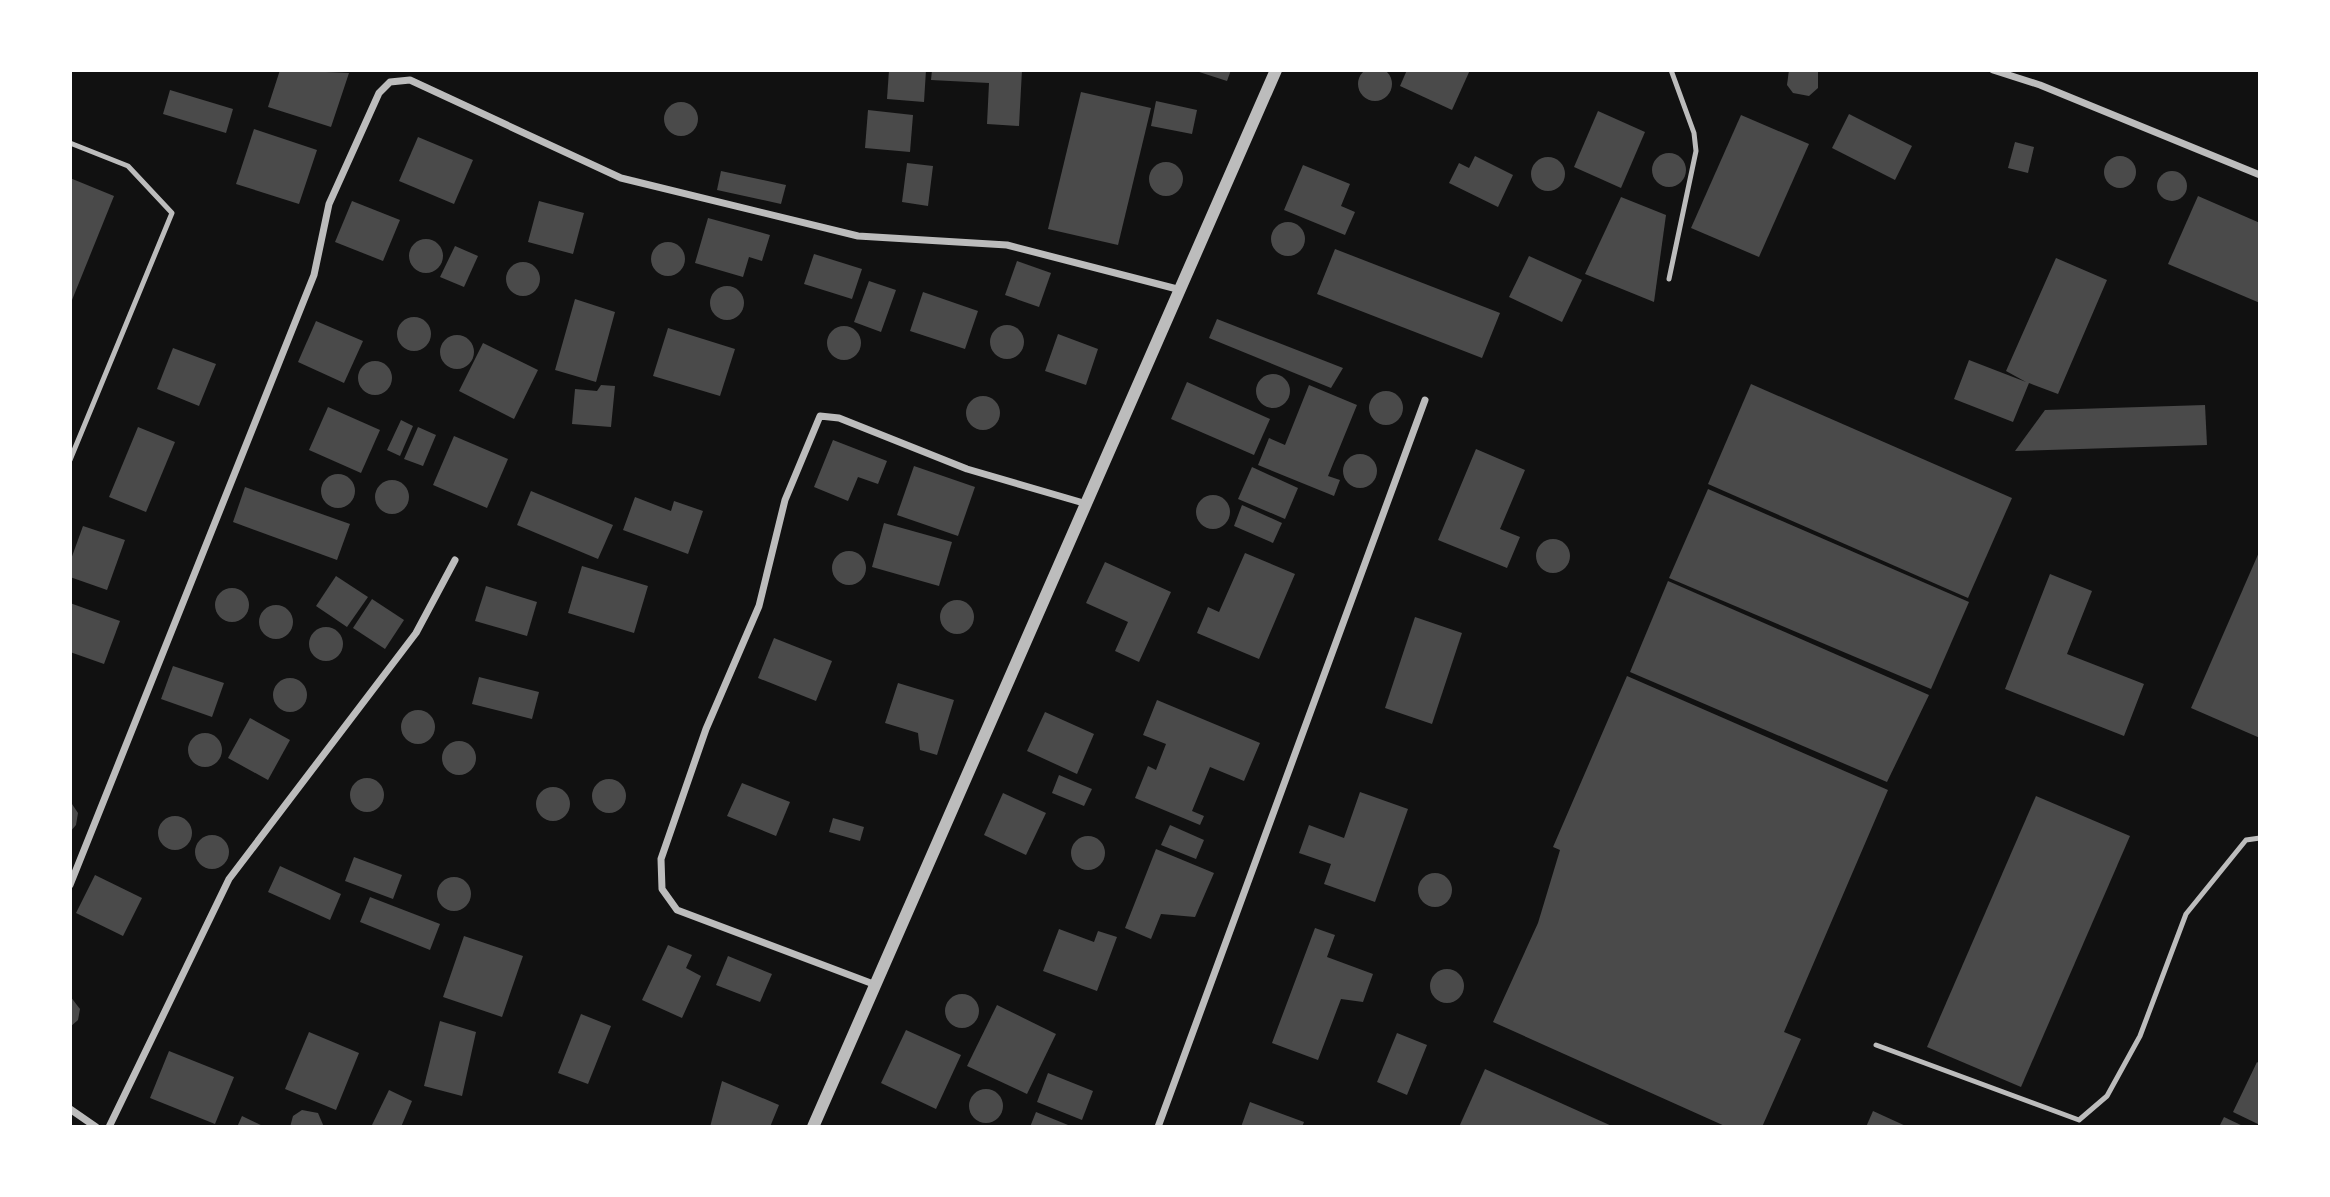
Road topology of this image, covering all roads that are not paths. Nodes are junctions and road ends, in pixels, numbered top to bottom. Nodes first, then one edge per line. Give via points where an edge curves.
1 (1276, 70) edge
2 (1671, 70) edge
3 (1993, 70) edge
4 (70, 143) edge
5 (2260, 175) edge
6 (1670, 279) dead end
7 (1181, 290) junction
8 (1425, 400) dead end
9 (70, 460) edge
10 (1088, 504) junction
11 (455, 560) dead end
12 (2260, 838) edge
13 (70, 886) edge
14 (876, 985) junction
15 (1876, 1045) dead end
16 (70, 1109) edge
17 (96, 1127) edge
18 (109, 1127) edge
19 (813, 1127) edge
20 (1158, 1127) edge

1 - 7 street
2 - 6 lane via 1696,151
3 - 5 street
4 - 9 lane via 128,166 172,213
7 - 10 street
7 - 13 street via 1007,245 858,236 621,178 410,80 390,82 379,93 329,204 314,275
8 - 20 street
10 - 14 street
10 - 14 street via 967,469 839,418 820,416 785,500 759,606 706,729 661,859 662,889 677,909
11 - 18 street via 416,633 229,879
12 - 15 lane via 2246,840 2186,914 2140,1036 2107,1096 2079,1120
14 - 19 street
16 - 17 street

